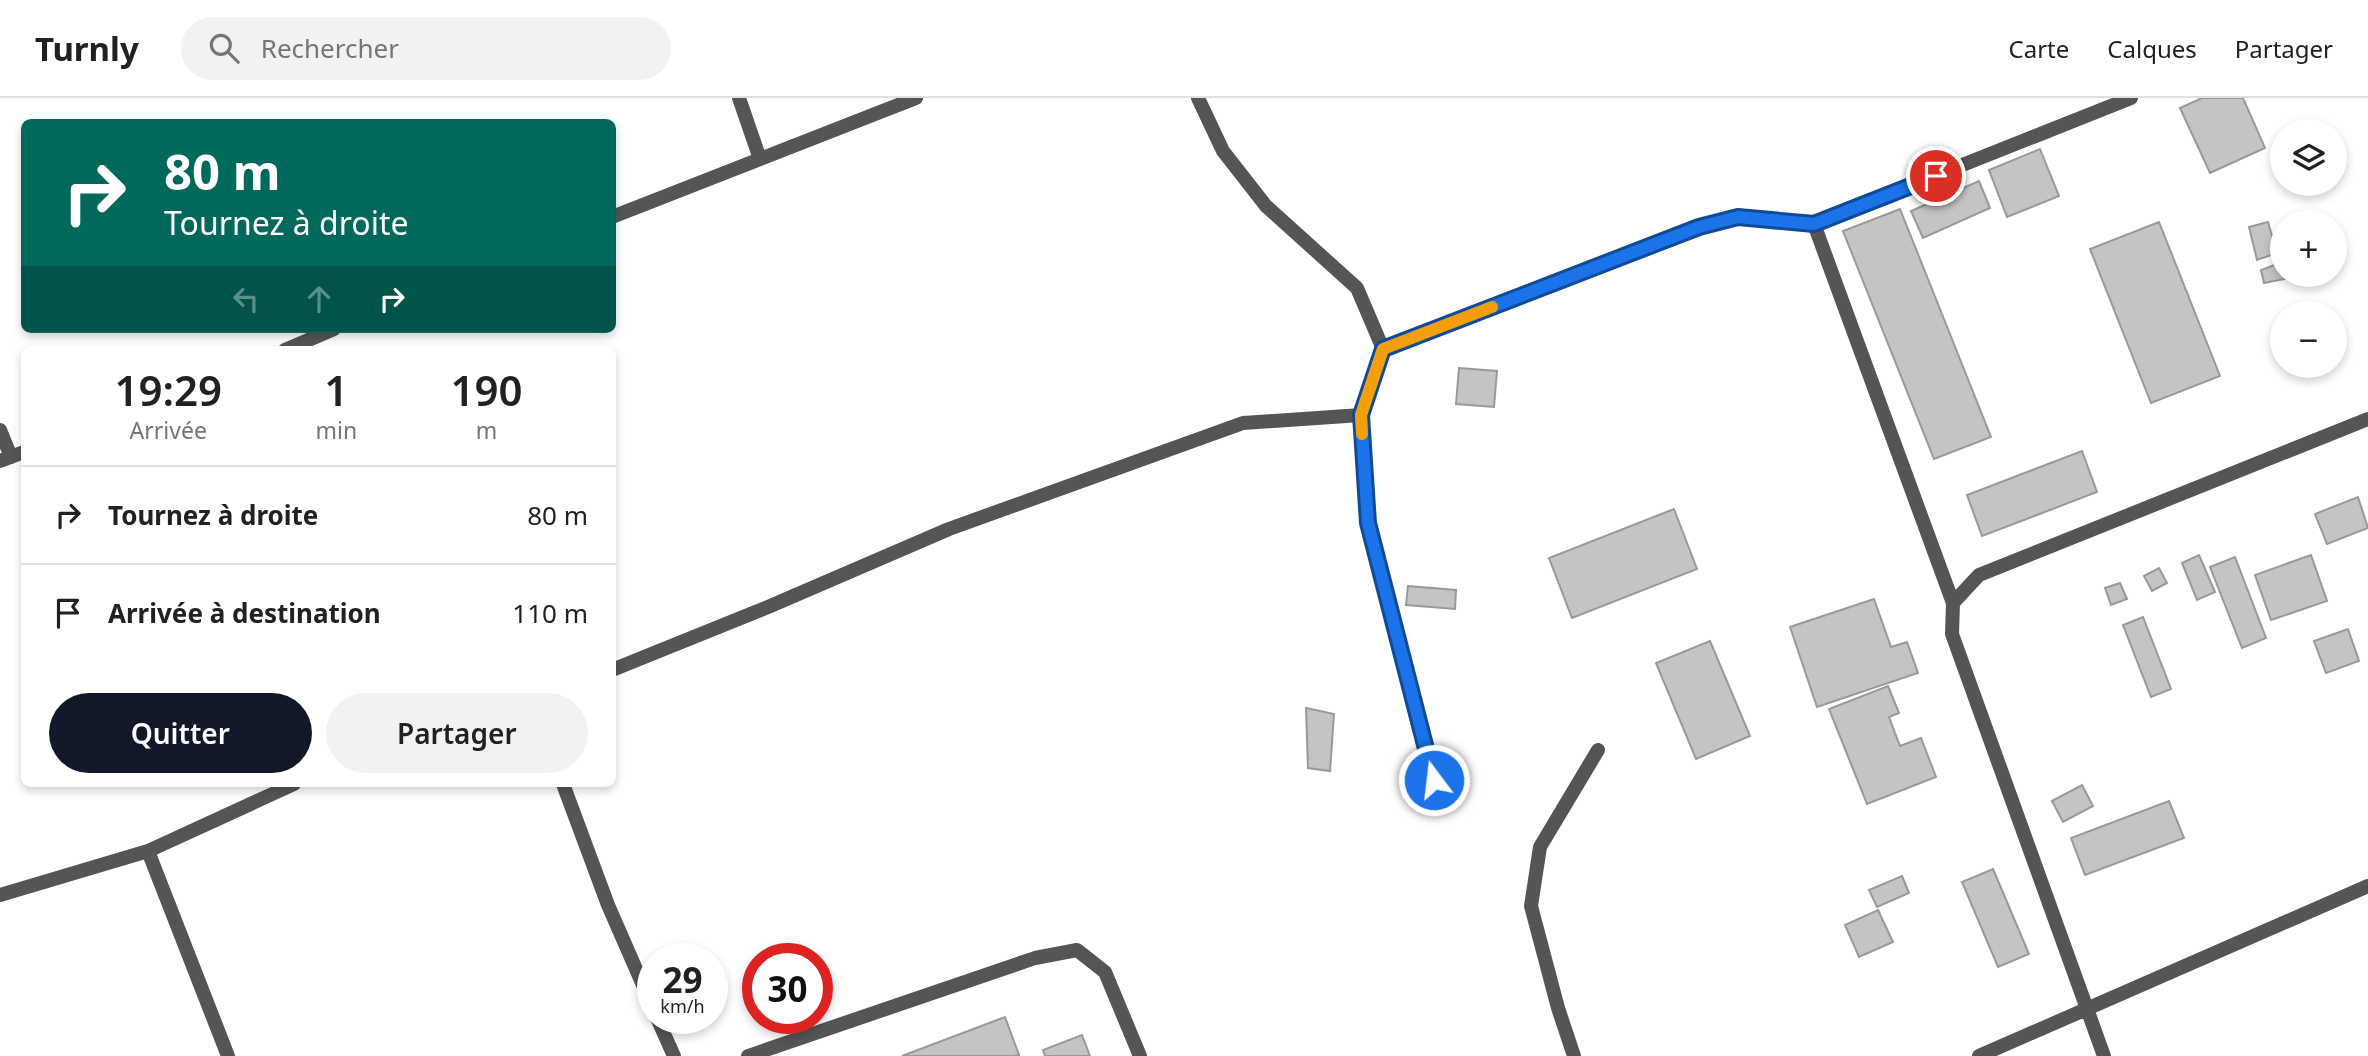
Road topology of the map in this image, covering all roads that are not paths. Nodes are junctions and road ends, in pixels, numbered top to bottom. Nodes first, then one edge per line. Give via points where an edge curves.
1 (739, 98) edge
2 (916, 98) edge
3 (1198, 98) edge
4 (2131, 98) edge
5 (760, 159) junction
6 (616, 215) edge
7 (1814, 224) junction
8 (325, 333) edge
9 (294, 346) edge
10 (1383, 349) junction
11 (1361, 415) junction
12 (2368, 419) edge
13 (0, 430) edge
14 (12, 456) edge
15 (1953, 603) junction
16 (616, 668) edge
17 (1598, 750) dead end
18 (1434, 780) dead end
19 (287, 787) edge
20 (564, 787) edge
21 (148, 851) junction
22 (2368, 886) edge
23 (0, 895) edge
24 (637, 971) edge
25 (2086, 1010) junction
26 (664, 1034) edge
27 (228, 1056) edge
28 (674, 1056) edge
29 (748, 1056) edge
30 (1140, 1056) edge
31 (1574, 1056) edge
32 (1979, 1056) edge
33 (2104, 1056) edge

1 - 5 street
2 - 5 street
3 - 10 street via 1223,151 1266,205 1357,288
4 - 7 street
5 - 6 street
7 - 10 street via 1738,217 1699,227
7 - 15 street
8 - 9 street
10 - 11 street
11 - 16 street via 1243,423 949,529
11 - 18 street via 1368,523
12 - 15 street via 1979,575
13 - 14 street
15 - 25 street via 1952,634
17 - 31 street via 1540,846 1531,906
19 - 21 street
20 - 24 street
21 - 23 street
21 - 27 street
22 - 25 street
25 - 32 street
25 - 33 street
26 - 28 street
29 - 30 street via 1035,958 1077,950 1105,972

